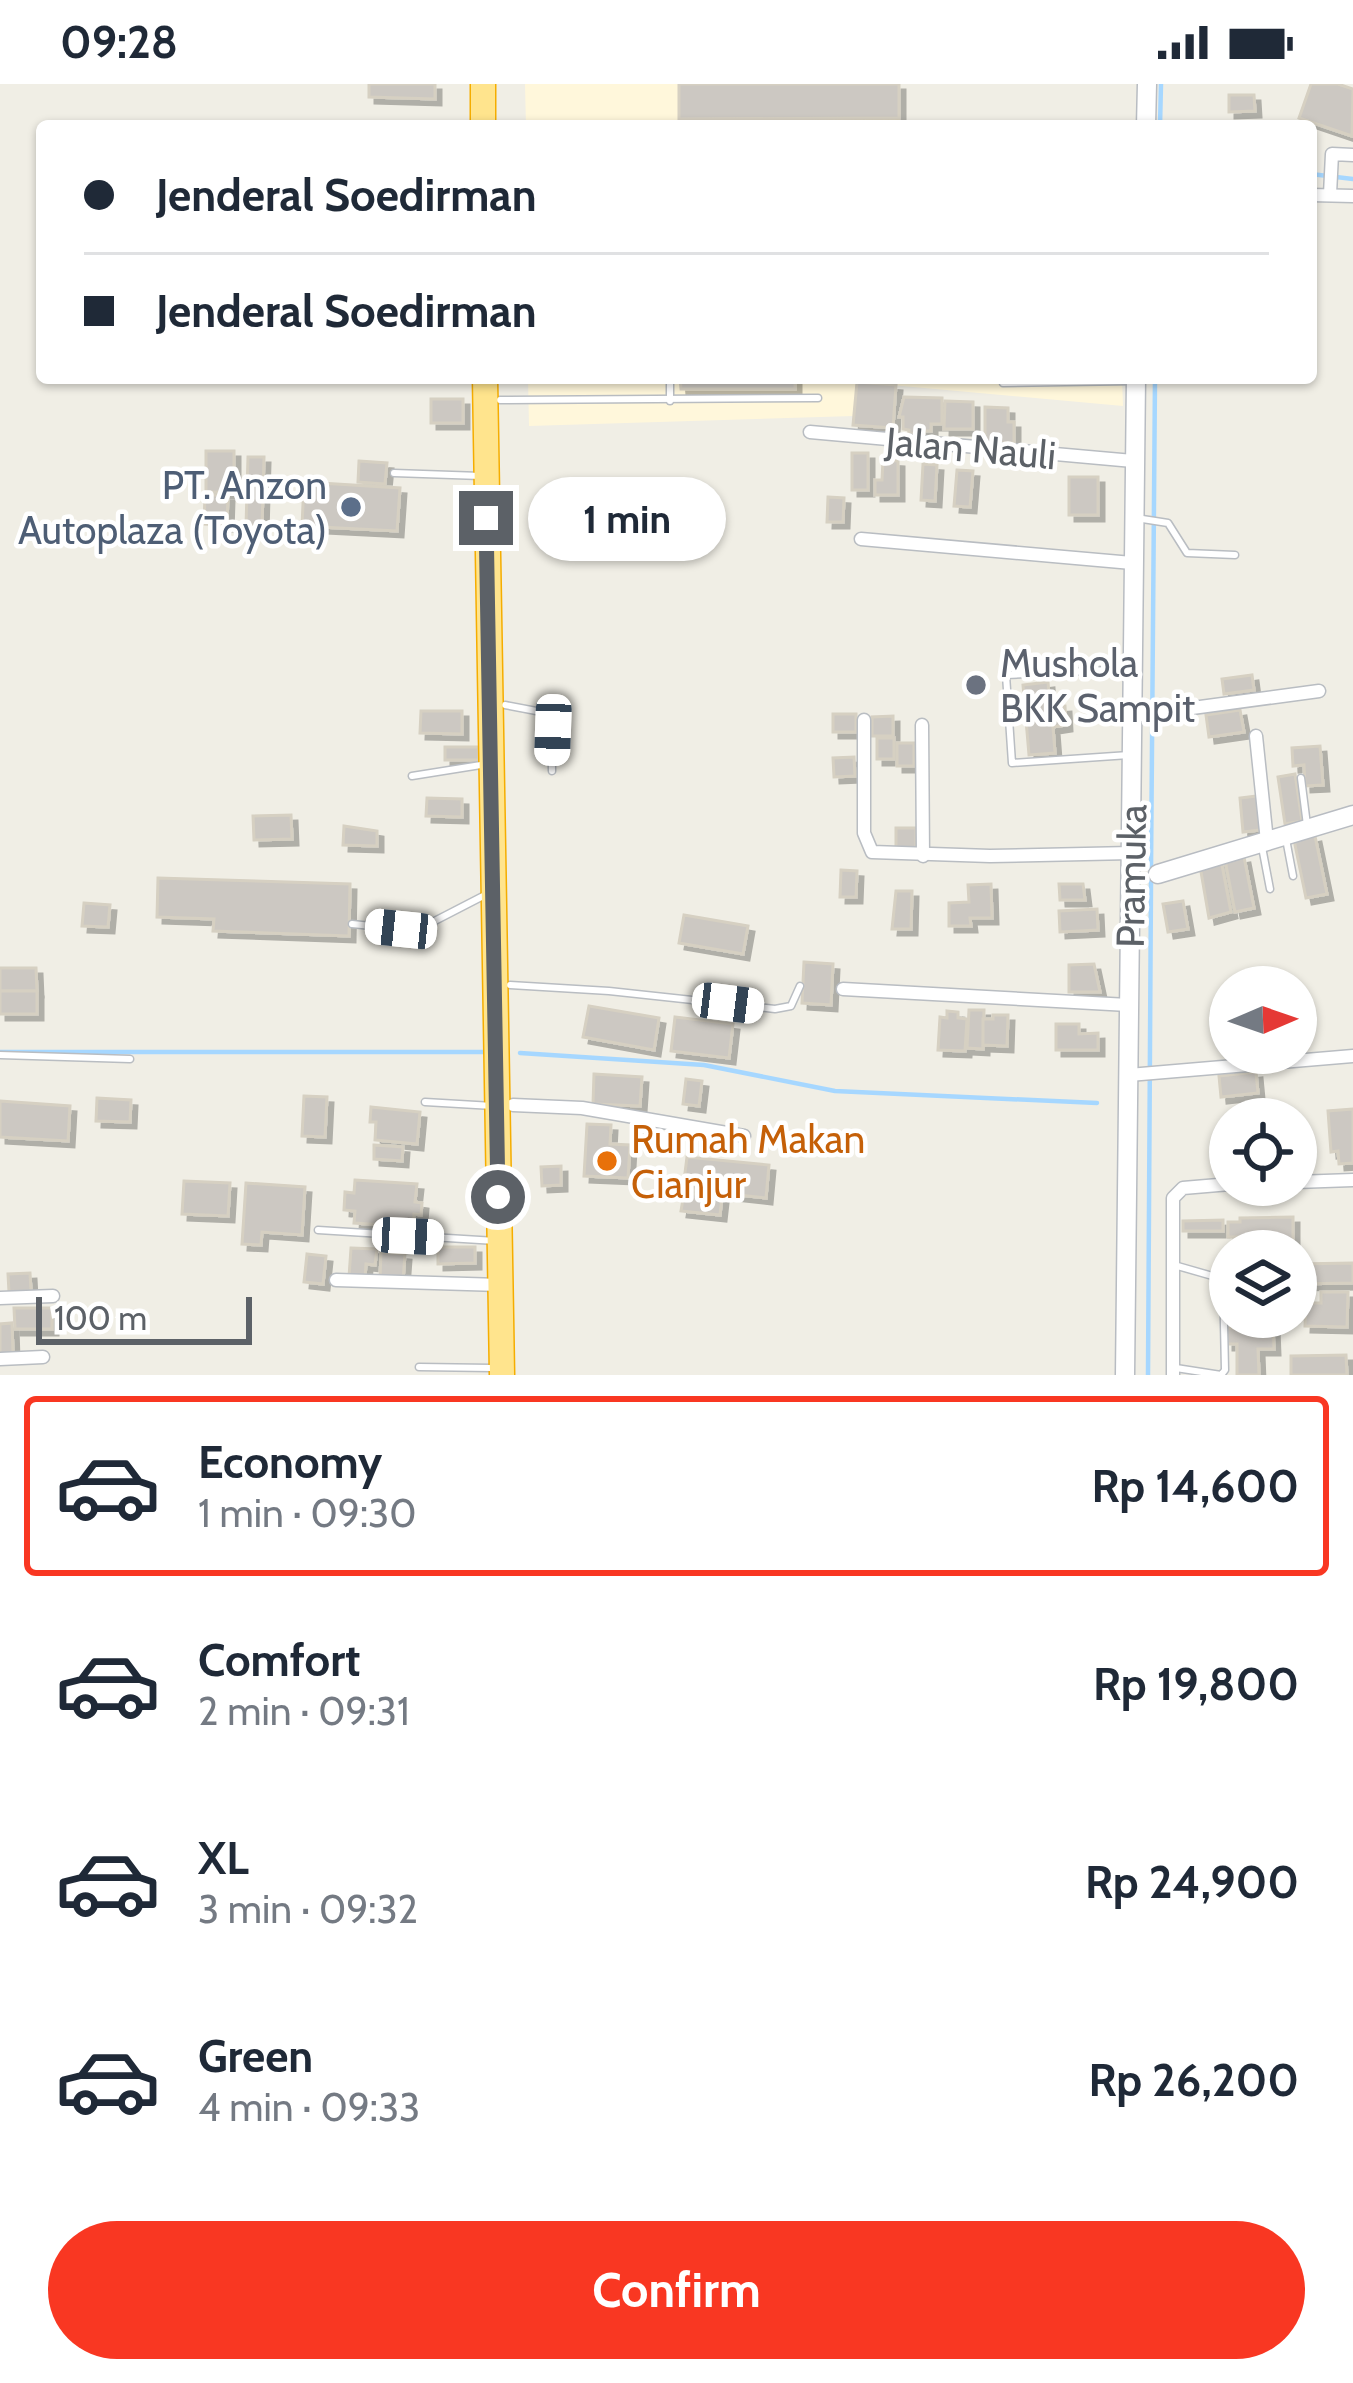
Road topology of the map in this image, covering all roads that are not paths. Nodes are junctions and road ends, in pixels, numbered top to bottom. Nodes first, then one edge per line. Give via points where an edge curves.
1 (483, 84) edge
2 (499, 84) edge
3 (1147, 84) edge
4 (483, 120) edge
5 (499, 120) edge
6 (1146, 120) edge
7 (1353, 155) edge
8 (1317, 194) edge
9 (1330, 194) junction
10 (1353, 196) edge
11 (485, 384) edge
12 (670, 384) edge
13 (1136, 384) edge
14 (500, 389) edge
15 (818, 398) dead end
16 (670, 400) junction
17 (810, 432) dead end
18 (1133, 461) junction
19 (394, 473) dead end
20 (484, 476) junction
21 (1132, 518) junction
22 (861, 539) dead end
23 (1235, 555) dead end
24 (1132, 562) junction
25 (1133, 669) junction
26 (1318, 692) dead end
27 (505, 704) junction
28 (1139, 716) junction
29 (864, 720) dead end
30 (922, 725) dead end
31 (1256, 736) dead end
32 (1133, 755) junction
33 (490, 763) junction
34 (552, 771) dead end
35 (412, 776) dead end
36 (1301, 778) dead end
37 (1353, 815) edge
38 (1308, 828) junction
39 (499, 835) junction
40 (1272, 840) junction
41 (1130, 853) junction
42 (923, 856) junction
43 (1293, 876) dead end
44 (1144, 878) junction
45 (1270, 890) dead end
46 (492, 891) junction
47 (352, 924) dead end
48 (510, 985) junction
49 (800, 986) dead end
50 (843, 989) dead end
51 (1129, 1005) junction
52 (0, 1055) edge
53 (1353, 1056) edge
54 (130, 1059) dead end
55 (1137, 1074) junction
56 (425, 1102) dead end
57 (505, 1106) junction
58 (744, 1136) dead end
59 (1353, 1180) edge
60 (1317, 1181) edge
61 (1209, 1185) edge
62 (318, 1230) dead end
63 (499, 1241) junction
64 (1174, 1265) junction
65 (336, 1280) dead end
66 (500, 1286) junction
67 (53, 1296) dead end
68 (0, 1298) edge
69 (43, 1357) dead end
70 (0, 1359) edge
71 (419, 1366) dead end
72 (1173, 1371) edge
73 (507, 1372) edge
74 (1125, 1375) edge

1 - 4 highway
2 - 5 highway
3 - 6 street
7 - 9 street via 1332,154
8 - 9 street
9 - 10 street
11 - 20 highway
12 - 16 lane
13 - 18 street, Pramuka
14 - 16 lane
14 - 27 highway
15 - 16 lane
17 - 18 street, Jalan Nauli
18 - 21 street, Pramuka
19 - 20 lane
20 - 33 highway
21 - 23 lane via 1168,523 1186,553
21 - 24 street, Pramuka
22 - 24 street
24 - 25 street, Pramuka
25 - 28 street, Pramuka
25 - 32 lane via 1006,675 1012,764
26 - 28 street
27 - 34 lane via 551,717
27 - 39 highway
28 - 32 street, Pramuka
29 - 42 street via 866,844 878,854
30 - 42 street
31 - 40 street
32 - 41 street, Pramuka
33 - 35 lane
33 - 39 highway
36 - 38 lane
37 - 38 street
38 - 40 street
39 - 46 highway
39 - 48 highway
40 - 43 lane
40 - 44 street
40 - 45 lane
41 - 42 street
41 - 44 street, Pramuka
44 - 51 street, Pramuka
46 - 47 lane via 425,926
46 - 57 highway
48 - 49 lane via 775,1009 790,1006
48 - 57 highway
50 - 51 street
51 - 55 street, Pramuka
52 - 54 lane
53 - 55 street
55 - 74 street, Pramuka
56 - 57 lane
57 - 58 street via 582,1108
57 - 63 highway
57 - 73 highway
59 - 60 street
61 - 64 street via 1178,1191 1171,1209
62 - 63 lane
63 - 66 highway
64 - 72 street
64 - 72 lane via 1223,1280 1225,1370
65 - 66 street
66 - 73 highway
67 - 68 street
69 - 70 street
71 - 73 lane

